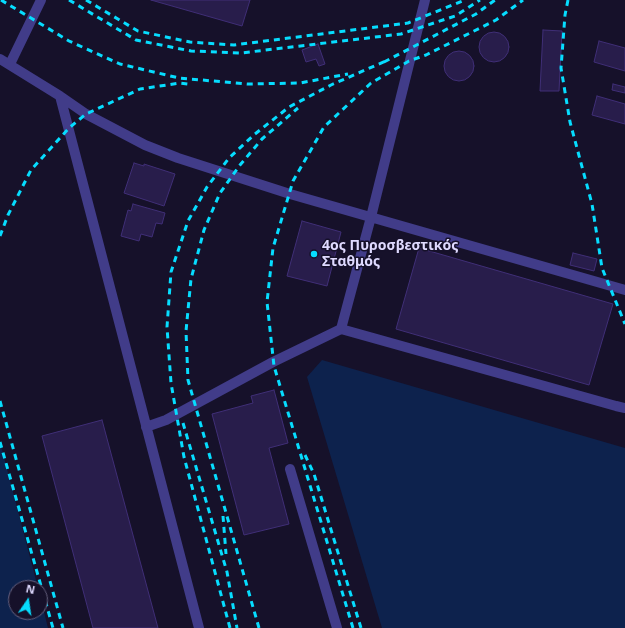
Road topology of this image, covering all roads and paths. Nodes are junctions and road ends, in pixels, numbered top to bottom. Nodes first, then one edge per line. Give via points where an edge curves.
1 (41, 0) edge
2 (425, 0) edge
3 (0, 59) edge
4 (10, 64) junction
5 (60, 96) junction
6 (371, 217) junction
7 (625, 290) edge
8 (341, 329) junction
9 (625, 408) edge
10 (146, 427) junction
11 (290, 469) dead end
12 (199, 628) edge
13 (336, 628) edge

1 - 4 lane
2 - 6 lane
3 - 4 lane
4 - 5 lane
5 - 6 lane via 114,129 178,158
5 - 10 lane
6 - 7 lane
6 - 8 lane
8 - 9 lane
8 - 10 lane via 250,374 166,420
10 - 12 lane
11 - 13 lane

